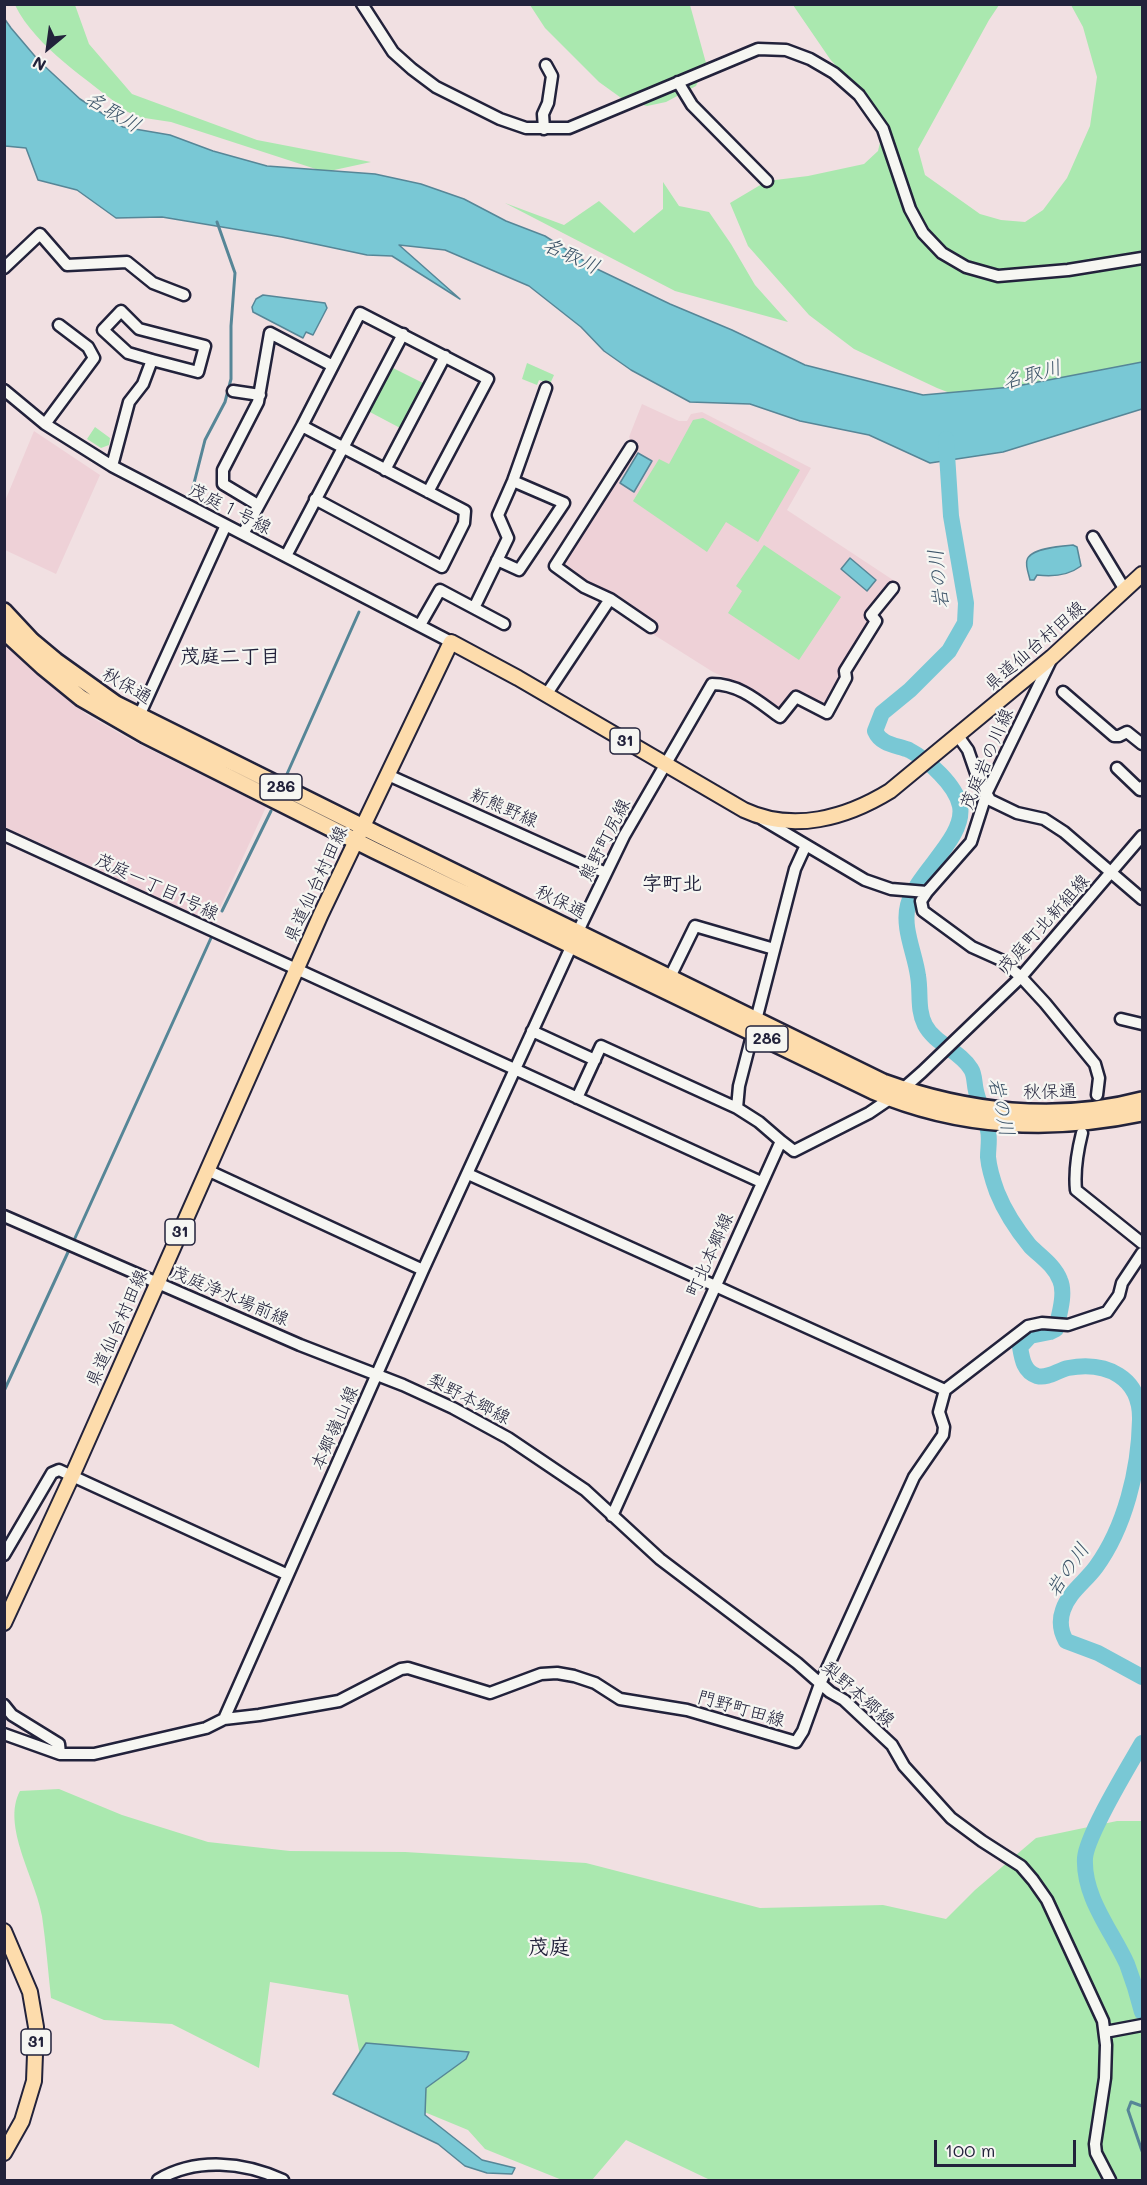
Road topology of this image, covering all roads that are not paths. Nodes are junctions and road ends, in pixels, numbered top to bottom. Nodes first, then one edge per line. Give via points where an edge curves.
1 (362, 4) edge
2 (546, 65) dead end
3 (678, 82) junction
4 (544, 129) junction
5 (767, 181) dead end
6 (1143, 258) edge
7 (4, 268) edge
8 (184, 295) dead end
9 (59, 325) dead end
10 (403, 334) junction
11 (445, 356) junction
12 (152, 360) junction
13 (332, 365) junction
14 (546, 388) dead end
15 (4, 390) edge
16 (233, 391) dead end
17 (260, 395) junction
18 (45, 424) junction
19 (302, 426) junction
20 (631, 447) dead end
21 (343, 448) junction
22 (112, 466) junction
23 (385, 470) junction
24 (513, 481) junction
25 (428, 492) junction
26 (315, 499) junction
27 (258, 505) junction
28 (226, 525) junction
29 (243, 534) junction
30 (1093, 537) dead end
31 (286, 556) junction
32 (497, 560) junction
33 (1143, 574) edge
34 (892, 588) dead end
35 (1125, 590) junction
36 (610, 600) junction
37 (474, 608) junction
38 (4, 611) edge
39 (504, 624) dead end
40 (420, 625) junction
41 (651, 627) dead end
42 (4, 631) edge
43 (451, 642) junction
44 (1052, 657) junction
45 (1062, 692) dead end
46 (546, 695) junction
47 (139, 716) junction
48 (954, 739) junction
49 (1143, 744) edge
50 (665, 765) junction
51 (1117, 768) dead end
52 (388, 775) junction
53 (1143, 787) edge
54 (987, 792) junction
55 (756, 816) junction
56 (359, 834) junction
57 (4, 835) edge
58 (1143, 836) edge
59 (806, 845) junction
60 (1112, 872) junction
61 (606, 873) junction
62 (924, 892) junction
63 (1143, 899) edge
64 (575, 938) junction
65 (774, 949) junction
66 (296, 970) junction
67 (670, 977) junction
68 (1021, 977) junction
69 (1121, 1019) dead end
70 (1143, 1024) edge
71 (755, 1026) junction
72 (532, 1031) junction
73 (595, 1060) junction
74 (514, 1070) junction
75 (897, 1094) junction
76 (1097, 1095) dead end
77 (577, 1098) junction
78 (1143, 1100) edge
79 (737, 1108) junction
80 (1143, 1113) edge
81 (991, 1116) junction
82 (1082, 1133) dead end
83 (781, 1141) junction
84 (207, 1170) junction
85 (468, 1174) junction
86 (761, 1182) junction
87 (4, 1216) edge
88 (1143, 1243) edge
89 (1143, 1253) edge
90 (423, 1270) junction
91 (157, 1283) junction
92 (715, 1286) junction
93 (377, 1373) junction
94 (945, 1390) junction
95 (72, 1476) junction
96 (612, 1516) junction
97 (4, 1555) edge
98 (286, 1574) junction
99 (4, 1623) edge
100 (820, 1684) junction
101 (4, 1705) edge
102 (224, 1719) junction
103 (4, 1734) edge
104 (60, 1754) junction
105 (4, 1931) edge
106 (1141, 2026) edge
107 (1105, 2032) junction
108 (4, 2153) edge
109 (158, 2181) edge
110 (283, 2181) edge
111 (1110, 2181) edge

1 - 4 street via 393,52 436,87 500,119 526,128
2 - 4 street via 552,76 543,114
3 - 4 street via 569,128
3 - 5 street via 692,105
3 - 6 street via 758,49 786,50 834,73 859,95 883,129 910,209 923,233 942,253 966,267 998,276
7 - 8 street via 40,234 66,265 127,262 153,283
9 - 18 street via 88,347 94,358
10 - 11 street
10 - 13 street via 360,313
10 - 21 street
11 - 23 street
11 - 25 street via 488,379
12 - 12 street via 128,352 104,330 121,311 139,329 205,346 198,372
12 - 22 street via 143,384 129,402
13 - 17 street via 270,333
13 - 19 street
14 - 24 street
15 - 18 street, 茂庭１号線
16 - 17 street
17 - 27 street via 223,470 222,484
18 - 22 street, 茂庭１号線
19 - 21 street
19 - 27 street
20 - 36 street via 555,566
21 - 23 street
21 - 26 street
22 - 28 street, 茂庭１号線
23 - 25 street
24 - 32 street via 498,515 508,538
24 - 32 street via 564,503 519,570
25 - 26 street via 465,512 464,523 442,567
26 - 31 street
27 - 29 street
28 - 29 street, 茂庭１号線
28 - 47 street
29 - 31 street, 茂庭１号線
30 - 35 street
31 - 40 street, 茂庭１号線
32 - 37 street
33 - 35 main road, 県道仙台村田線 / 31
34 - 50 street, 熊野町尻線 via 871,615 876,621 845,671 846,678 826,713 796,697 780,717 738,688 712,684
35 - 44 main road, 県道仙台村田線 / 31
36 - 41 street
36 - 46 street
37 - 39 street
37 - 40 street via 440,590
38 - 47 highway, 秋保通 / 286 via 32,641 79,679
40 - 43 street, 茂庭１号線
42 - 56 highway, 秋保通 / 286 via 62,682 106,713
43 - 46 main road, 31
43 - 52 main road, 県道仙台村田線 / 31
44 - 48 main road, 県道仙台村田線 / 31
44 - 54 street, 茂庭岩の川線
45 - 49 street via 1114,736 1127,732
46 - 50 main road, 31
47 - 56 highway, 秋保通 / 286
48 - 54 street via 968,750
48 - 55 main road, 31 via 890,791 865,806 829,818 797,821
50 - 55 main road, 31
50 - 61 street, 熊野町尻線
51 - 53 street via 1140,790
52 - 56 main road, 県道仙台村田線 / 31
52 - 61 street, 新熊野線
54 - 60 street via 990,800 1017,813 1044,819
54 - 62 street, 茂庭岩の川線 via 971,842
55 - 59 street
56 - 64 highway, 秋保通 / 286
56 - 66 main road, 県道仙台村田線 / 31
57 - 66 street, 茂庭一丁目1号線
58 - 60 street, 茂庭町北新組線
59 - 62 street via 865,880 891,889
59 - 65 street via 795,870
60 - 63 street
60 - 68 street, 茂庭町北新組線
61 - 64 street, 熊野町尻線
62 - 68 street via 923,911
64 - 67 highway, 秋保通 / 286
64 - 71 highway, 秋保通 / 286
64 - 72 street, 本郷嶺山線
65 - 67 street via 695,926
65 - 71 street
66 - 74 street, 茂庭一丁目1号線
66 - 84 main road, 県道仙台村田線 / 31
67 - 71 highway, 秋保通 / 286
68 - 75 street, 茂庭町北新組線
68 - 76 street via 1095,1064 1099,1078
69 - 70 street
71 - 75 highway, 秋保通 / 286 via 859,1071
71 - 79 street
72 - 73 street
72 - 74 street, 本郷嶺山線
73 - 77 street
73 - 79 street via 601,1046
74 - 77 street, 茂庭一丁目1号線
74 - 85 street, 本郷嶺山線
75 - 81 highway, 秋保通 / 286 via 937,1100
75 - 83 street, 茂庭町北新組線 via 869,1113 794,1151
77 - 86 street, 茂庭一丁目1号線
78 - 81 highway, 秋保通 / 286 via 1103,1109
79 - 83 street
80 - 81 highway, 秋保通 / 286 via 1069,1124
82 - 88 street via 1076,1158 1076,1190
83 - 86 street, 町北本郷線
84 - 90 street
84 - 91 main road, 県道仙台村田線 / 31
85 - 90 street, 本郷嶺山線
85 - 92 street
86 - 92 street, 町北本郷線
87 - 91 street, 茂庭浄水場前線
89 - 94 street via 1107,1312 1068,1325 1036,1324 1020,1331
90 - 93 street, 本郷嶺山線
91 - 93 street, 茂庭浄水場前線 via 300,1345
91 - 95 main road, 県道仙台村田線 / 31
92 - 94 street
92 - 96 street, 町北本郷線
93 - 96 street, 梨野本郷線 via 508,1438 585,1490
93 - 98 street, 本郷嶺山線
94 - 100 street, 門野町田線 via 939,1412 943,1435 914,1477
95 - 97 street via 59,1470 52,1473
95 - 98 street
95 - 99 main road, 県道仙台村田線 / 31
96 - 100 street, 梨野本郷線 via 679,1574
98 - 102 street, 本郷嶺山線
100 - 102 street, 門野町田線 via 796,1742 687,1710 620,1699 595,1683 557,1673 534,1675 490,1693 408,1668 339,1701
100 - 107 street, 梨野本郷線 via 844,1700 892,1745 904,1766 951,1818 1021,1866 1034,1880 1071,1949 1101,2014
101 - 104 street via 26,1725 59,1744
102 - 104 street via 206,1728 94,1754
103 - 104 street
105 - 108 main road, 31 via 30,1992 36,2027 34,2081 22,2121
106 - 107 street
107 - 111 street, 梨野本郷線 via 1105,2078 1095,2144
109 - 110 street via 183,2170 223,2164 244,2166

